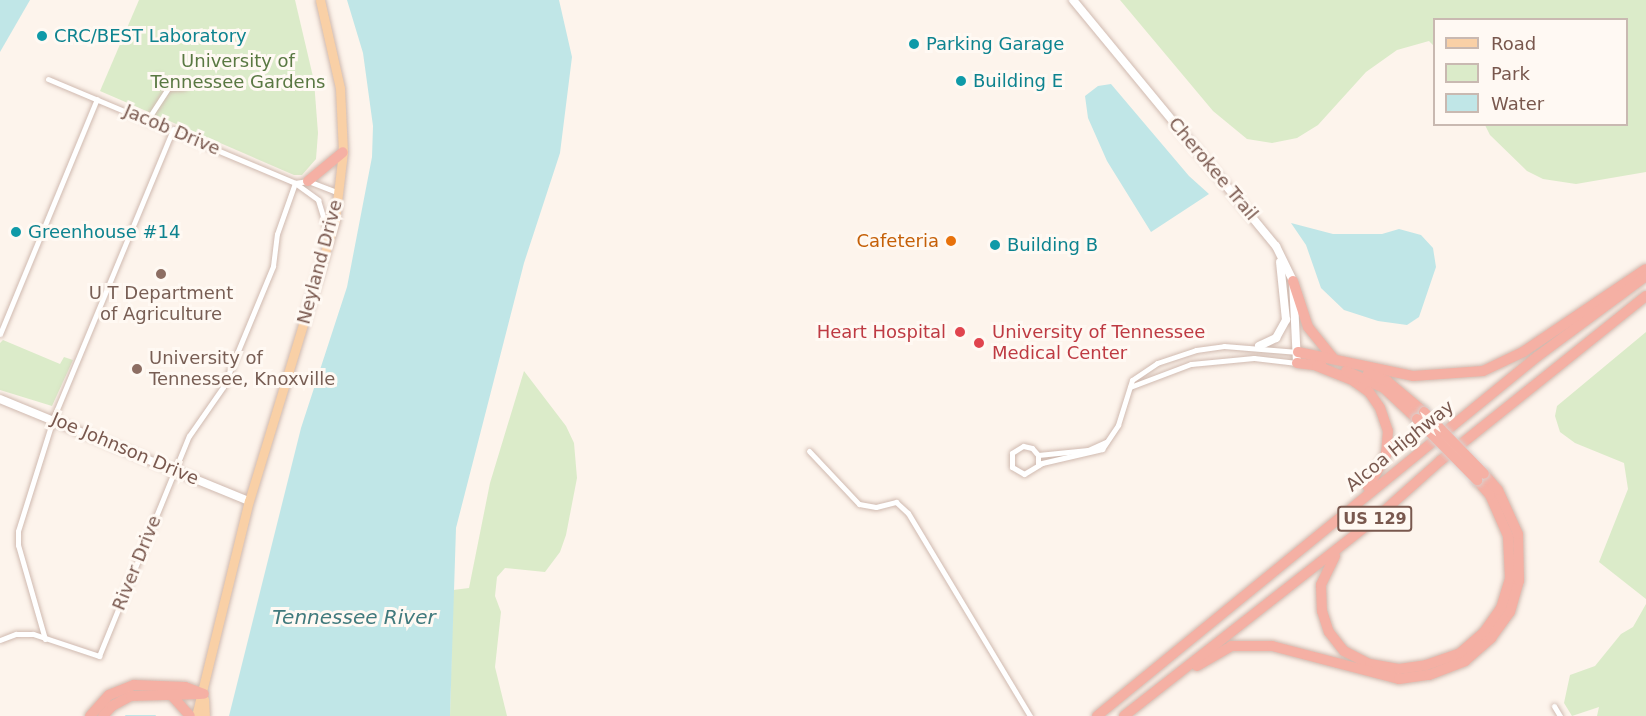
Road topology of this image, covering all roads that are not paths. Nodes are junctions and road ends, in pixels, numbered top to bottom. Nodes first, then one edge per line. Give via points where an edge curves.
1 (320, 0) edge
2 (1073, 0) edge
3 (159, 77) dead end
4 (48, 79) dead end
5 (184, 87) dead end
6 (168, 88) junction
7 (98, 99) junction
8 (150, 116) dead end
9 (173, 129) junction
10 (343, 152) junction
11 (308, 181) junction
12 (295, 183) junction
13 (339, 193) junction
14 (330, 241) junction
15 (1276, 246) junction
16 (1646, 269) edge
17 (1646, 276) edge
18 (1293, 282) junction
19 (1646, 296) edge
20 (0, 334) edge
21 (1259, 346) junction
22 (1297, 357) junction
23 (1333, 358) junction
24 (1317, 366) junction
25 (1130, 387) junction
26 (0, 399) edge
27 (1421, 415) junction
28 (53, 419) junction
29 (1108, 442) junction
30 (808, 451) dead end
31 (1038, 455) junction
32 (1038, 465) junction
33 (176, 471) junction
34 (1481, 477) junction
35 (1359, 500) junction
36 (249, 501) junction
37 (1349, 540) junction
38 (45, 639) junction
39 (0, 640) edge
40 (204, 694) junction
41 (173, 697) junction
42 (1554, 706) dead end
43 (90, 716) edge
44 (103, 716) edge
45 (190, 716) edge
46 (196, 716) edge
47 (205, 716) edge
48 (1029, 716) edge
49 (1097, 716) edge
50 (1125, 716) edge
51 (1560, 716) edge

1 - 10 main road, Neyland Drive via 340,88
2 - 15 street, Cherokee Trail
3 - 6 street
4 - 7 street, Jacob Drive
5 - 6 street
6 - 8 street
7 - 9 street, Jacob Drive
7 - 20 street
9 - 12 street, Jacob Drive
9 - 28 street
10 - 11 highway
10 - 13 main road, Neyland Drive
11 - 12 street
11 - 13 street
12 - 14 street, Jacob Drive via 318,200
12 - 33 street, River Drive via 277,234 273,266 223,387 213,406 194,427
13 - 14 main road, Neyland Drive
14 - 36 main road, Neyland Drive
15 - 18 street, Cherokee Trail
15 - 21 street via 1284,278 1286,320 1276,338
16 - 23 highway via 1523,352 1483,370 1413,376
17 - 35 highway, Alcoa Highway / US 129 via 1538,356
18 - 22 street, Cherokee Trail
18 - 23 highway via 1308,327
19 - 37 highway, Alcoa Highway / US 129
21 - 22 street
21 - 25 street via 1196,350 1149,367
22 - 23 highway
22 - 24 highway
22 - 25 street via 1212,360 1159,374
23 - 27 highway via 1387,381
24 - 27 highway via 1335,367 1384,388
24 - 35 highway via 1352,380 1369,392 1388,431 1386,455
25 - 29 street
26 - 28 street, Joe Johnson Drive
27 - 34 highway, bridge
28 - 33 street, Joe Johnson Drive
28 - 38 street via 18,531 18,545
29 - 31 street via 1088,450
29 - 32 street via 1096,454
30 - 48 street via 859,504 876,507 896,502 908,513
31 - 32 street
31 - 32 street via 1023,446 1011,458 1019,473 1029,474
33 - 36 street, Joe Johnson Drive
33 - 38 street, River Drive via 99,656
34 - 37 highway via 1508,536 1510,579 1501,608 1484,632 1460,652 1426,665 1399,669 1370,664 1344,651 1329,632 1322,611 1321,585 1329,562
34 - 50 highway via 1498,490 1518,534 1519,581 1510,612 1491,638 1466,661 1429,675 1399,679 1272,646 1231,646
35 - 49 highway, Alcoa Highway / US 129
36 - 40 main road, Neyland Drive
37 - 50 highway, Alcoa Highway / US 129
38 - 39 street via 16,634
40 - 41 highway
40 - 43 highway via 185,687 134,685 109,695
40 - 46 main road, Neyland Drive
40 - 47 main road, Neyland Drive
41 - 44 highway via 131,696 111,706
41 - 45 highway
42 - 51 street

